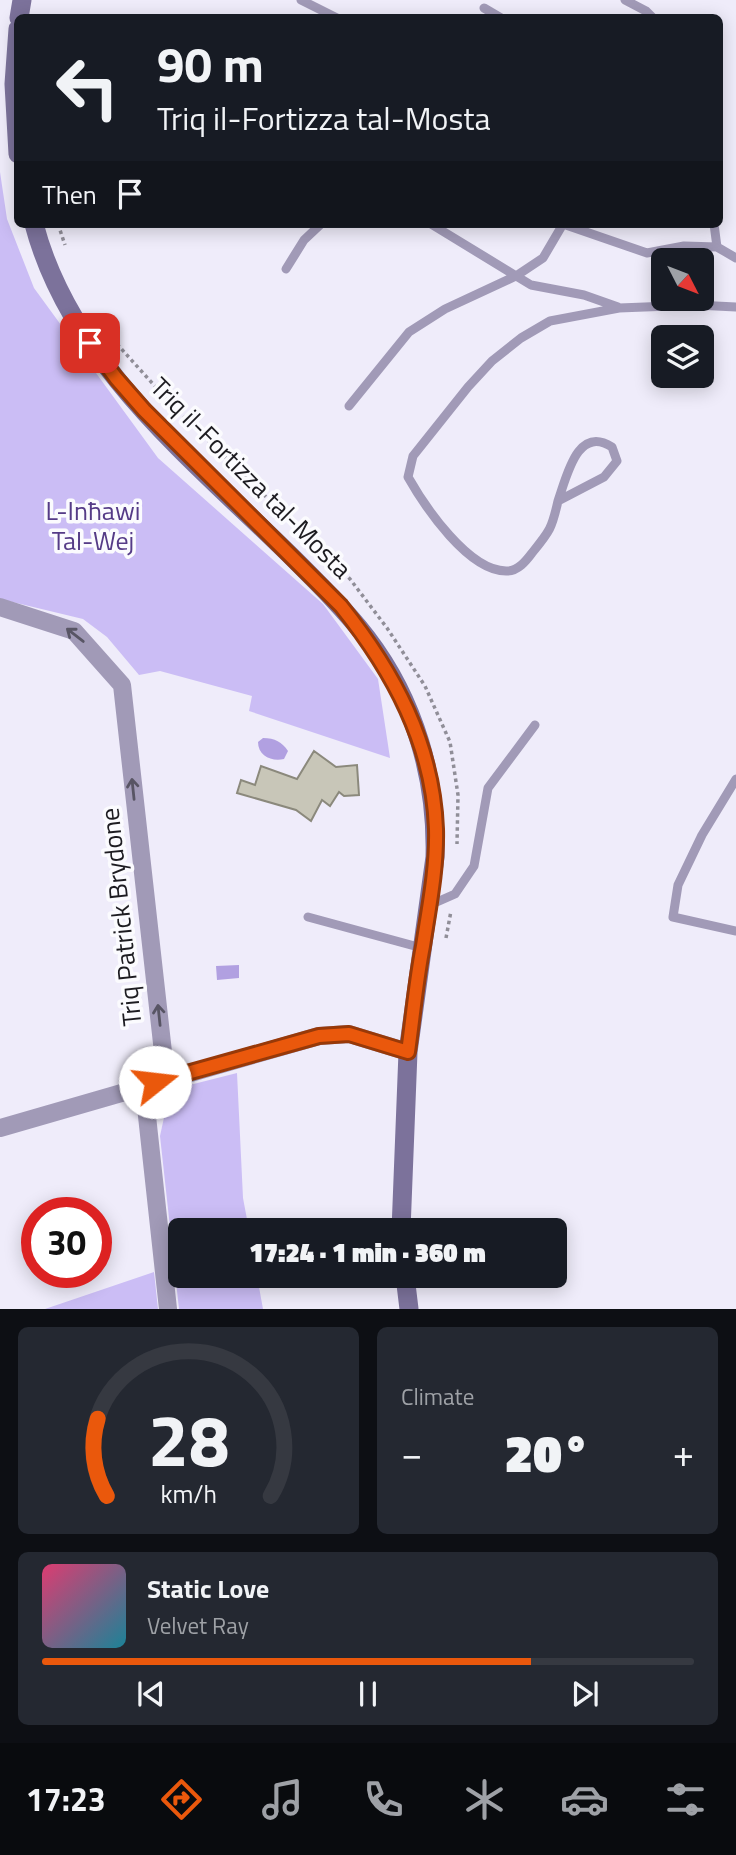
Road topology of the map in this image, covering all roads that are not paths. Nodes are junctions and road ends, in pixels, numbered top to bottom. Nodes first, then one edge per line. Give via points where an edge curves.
1 (301, 0) edge
2 (625, 0) edge
3 (484, 8) dead end
4 (329, 14) edge
5 (494, 14) edge
6 (649, 14) edge
7 (35, 228) edge
8 (316, 228) edge
9 (438, 228) edge
10 (561, 228) edge
11 (575, 228) edge
12 (715, 228) edge
13 (717, 247) junction
14 (736, 258) edge
15 (286, 269) dead end
16 (516, 276) junction
17 (736, 307) edge
18 (619, 308) junction
19 (349, 407) dead end
20 (558, 500) junction
21 (0, 607) edge
22 (535, 725) dead end
23 (736, 779) edge
24 (430, 905) junction
25 (308, 917) dead end
26 (736, 931) edge
27 (422, 948) junction
28 (408, 1052) junction
29 (155, 1082) junction
30 (0, 1128) edge
31 (401, 1218) edge
32 (406, 1288) edge
33 (168, 1309) edge
34 (409, 1309) edge

1 - 4 lane
2 - 6 lane
3 - 5 lane
7 - 24 main road, Triq il-Fortizza tal-Mosta via 67,306 116,378 341,606 391,676 428,767 436,828
8 - 15 lane via 303,240
9 - 16 lane
10 - 16 lane via 543,258
11 - 13 lane via 647,253 684,246
12 - 13 lane
13 - 14 lane
16 - 18 lane via 531,285 584,295
16 - 19 lane via 445,309 409,332
17 - 18 lane
18 - 20 lane via 550,321 492,361 413,456 408,477 458,544 482,566 508,571 522,565 552,528
20 - 20 lane via 604,477 617,461 612,447 601,440 588,442 576,454
29 -> 21 street, Triq Patrick Brydone via 163,1052 122,685 74,631
22 - 24 lane via 488,788 474,866 455,894
23 - 26 lane via 678,885 673,917
24 - 27 main road, Triq il-Fortizza tal-Mosta
25 - 27 lane
27 - 28 main road, Triq il-Fortizza tal-Mosta
28 - 29 street via 349,1034 319,1036
28 - 31 main road, Triq il-Fortizza tal-Mosta
29 - 30 street
29 - 33 street, Triq Patrick Brydone via 145,1107
32 - 34 main road

